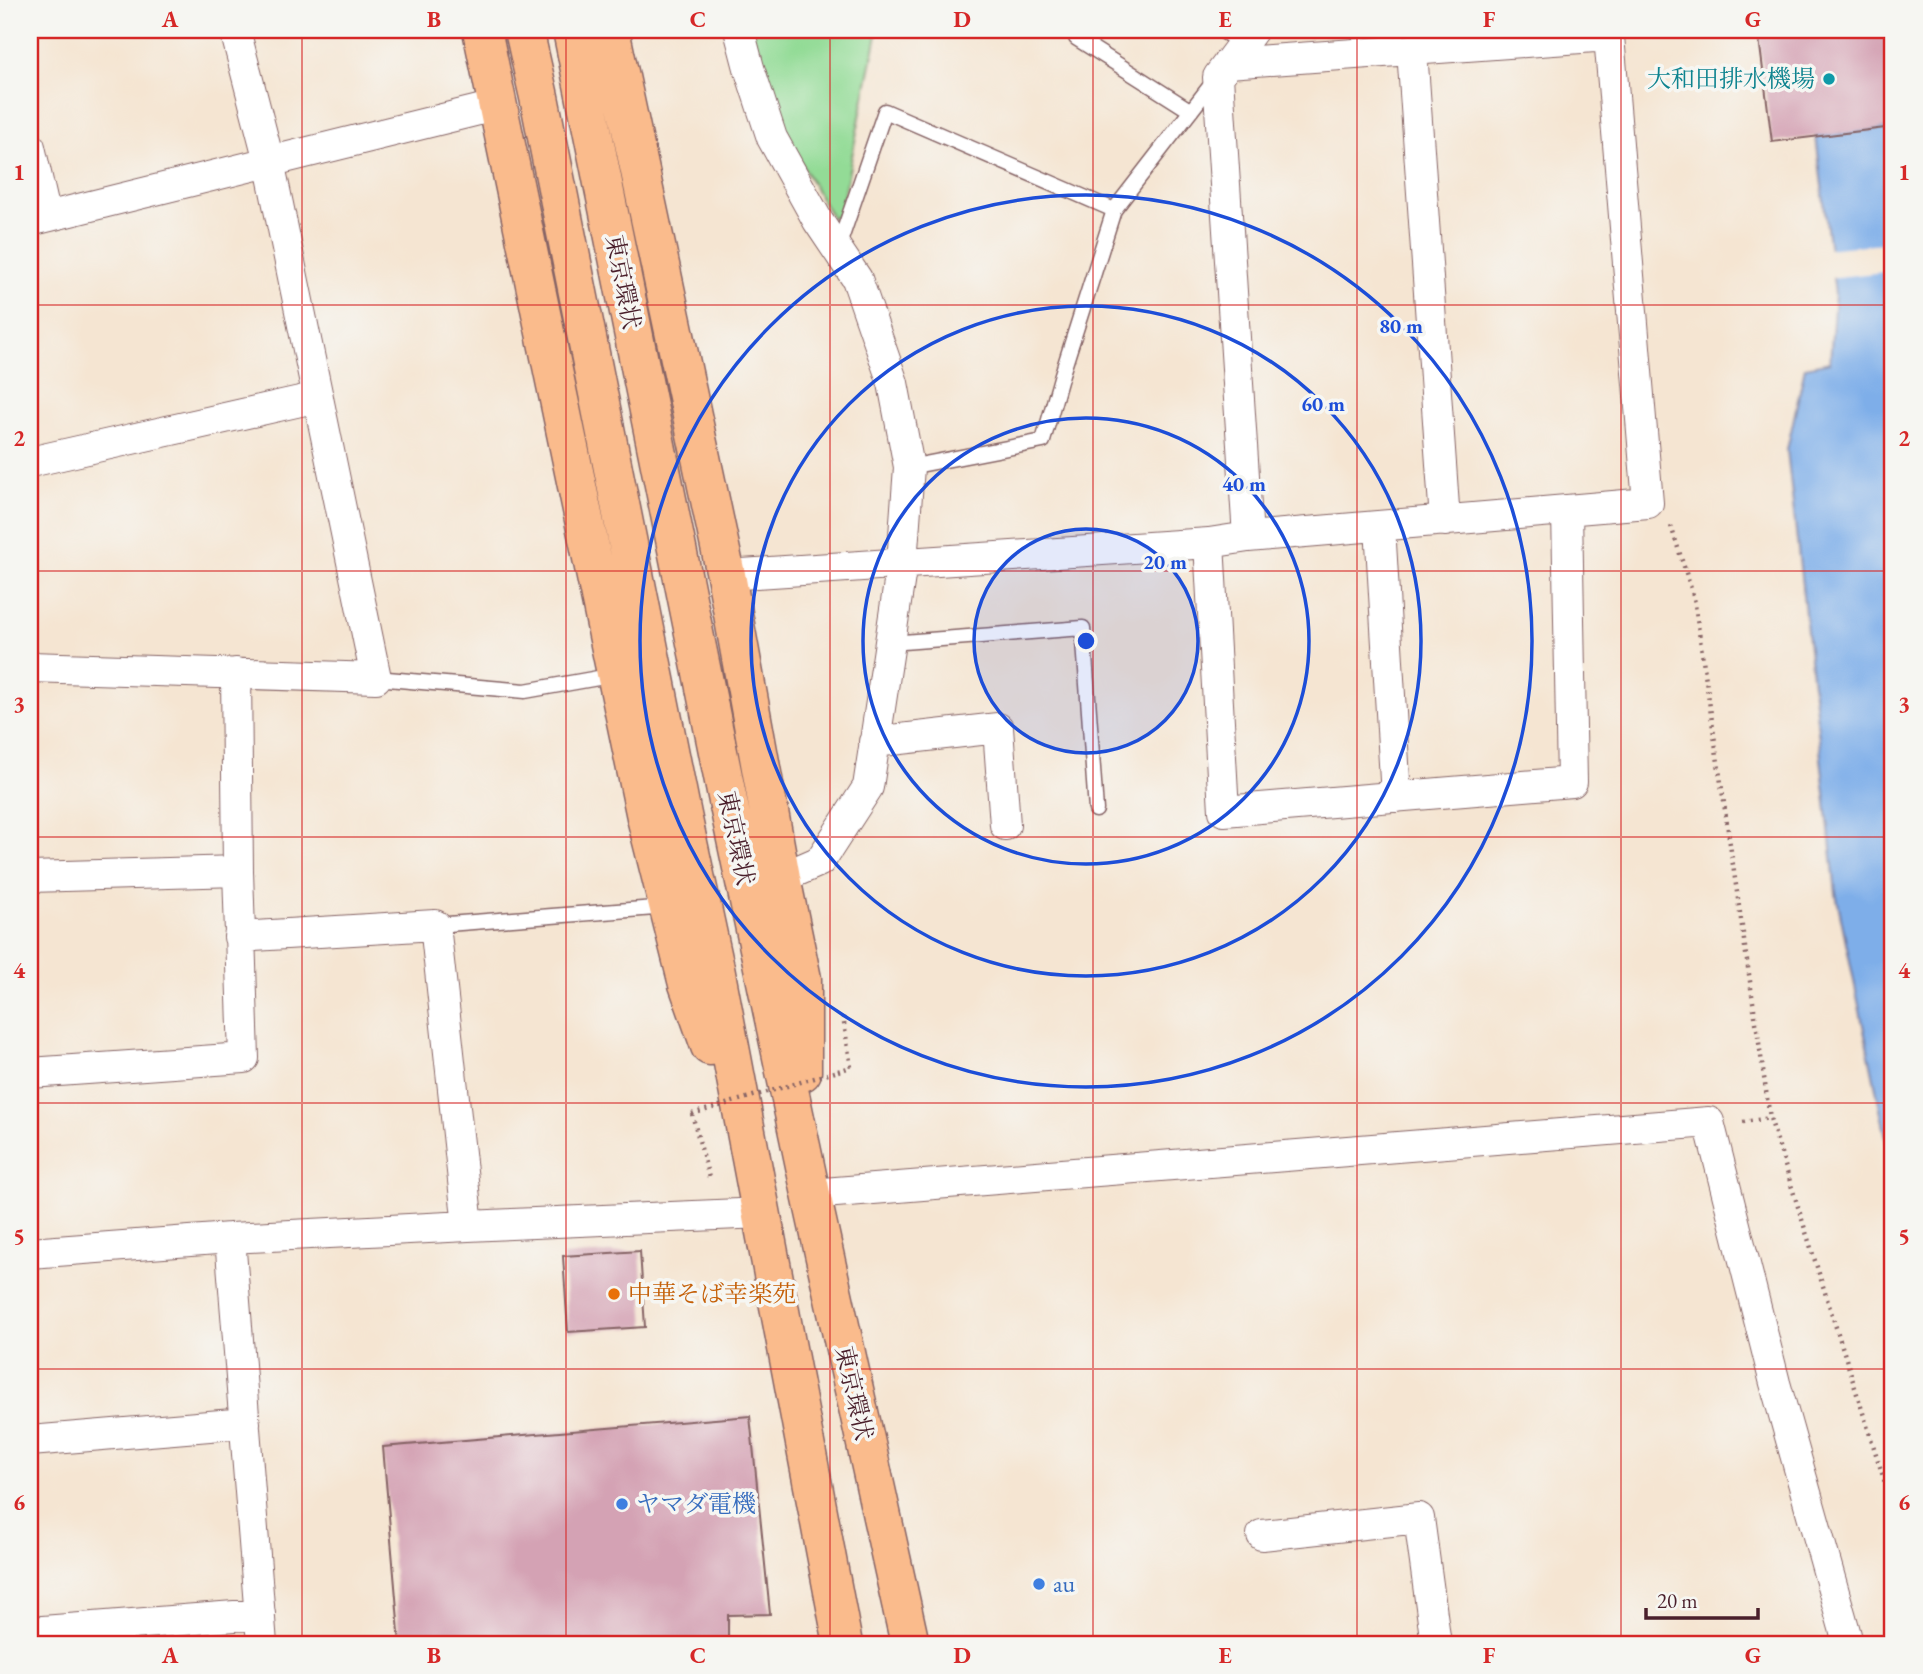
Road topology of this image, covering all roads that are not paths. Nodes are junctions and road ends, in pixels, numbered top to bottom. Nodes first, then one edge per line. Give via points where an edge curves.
1 (235, 30) edge
2 (482, 30) edge
3 (524, 30) edge
4 (572, 30) edge
5 (610, 30) edge
6 (739, 30) edge
7 (1076, 38) dead end
8 (1232, 49) edge
9 (1412, 50) junction
10 (499, 105) junction
11 (1191, 111) junction
12 (30, 147) edge
13 (269, 161) junction
14 (1114, 210) junction
15 (38, 219) edge
16 (837, 250) junction
17 (318, 397) junction
18 (30, 462) edge
19 (909, 467) junction
20 (1567, 511) junction
21 (1445, 521) junction
22 (1380, 526) junction
23 (1248, 537) junction
24 (1209, 542) junction
25 (902, 563) junction
26 (726, 575) junction
27 (890, 643) junction
28 (30, 667) edge
29 (236, 673) junction
30 (617, 675) junction
31 (376, 678) junction
32 (874, 742) junction
33 (1396, 797) junction
34 (1096, 810) dead end
35 (1005, 825) dead end
36 (238, 871) junction
37 (30, 877) edge
38 (782, 878) junction
39 (669, 907) junction
40 (435, 925) junction
41 (239, 937) junction
42 (30, 1073) edge
43 (802, 1153) junction
44 (752, 1167) junction
45 (810, 1194) junction
46 (762, 1213) junction
47 (468, 1226) junction
48 (230, 1238) junction
49 (30, 1253) edge
50 (245, 1423) junction
51 (30, 1441) edge
52 (1262, 1535) dead end
53 (260, 1614) junction
54 (30, 1632) edge
55 (262, 1644) edge
56 (843, 1644) edge
57 (910, 1644) edge
58 (1436, 1644) edge
59 (1843, 1644) edge

1 - 13 street
2 - 10 highway
3 - 44 highway, 東京環状
4 - 43 highway, 東京環状
5 - 26 highway
6 - 16 street via 772,138
7 - 11 lane
8 - 9 street
8 - 11 lane
8 - 23 street
9 - 20 street via 1609,36 1648,503
9 - 21 street
10 - 13 street
10 - 30 highway
11 - 14 lane
12 - 15 street
13 - 15 street
13 - 17 street
14 - 16 lane via 885,111
14 - 19 lane via 1043,441
16 - 19 street via 857,279 893,383
17 - 18 street
17 - 31 street
19 - 25 street
20 - 21 street
20 - 33 street via 1572,782
21 - 22 street
22 - 23 street
22 - 33 street
23 - 24 street
24 - 25 street
24 - 33 street via 1224,811
25 - 26 street
25 - 27 street
26 - 38 highway
27 - 32 street
27 - 34 lane via 1083,628
28 - 29 street
29 - 31 street
29 - 36 street
30 - 31 lane via 525,691
30 - 39 highway
32 - 35 street via 998,728
32 - 38 street via 868,787 820,861
36 - 37 street
36 - 41 street
38 - 43 highway via 802,979
39 - 40 lane
39 - 44 highway via 688,984
40 - 41 street
40 - 47 street
41 - 42 street via 244,1058
43 - 45 highway, 東京環状
44 - 46 highway, 東京環状
45 - 57 highway, 東京環状
45 - 59 street via 1709,1122 1775,1383 1846,1635
46 - 47 street
46 - 56 highway, 東京環状
47 - 48 street
48 - 49 street
48 - 50 street
50 - 51 street
50 - 53 street
52 - 58 street via 1419,1518
53 - 54 street
53 - 55 street

